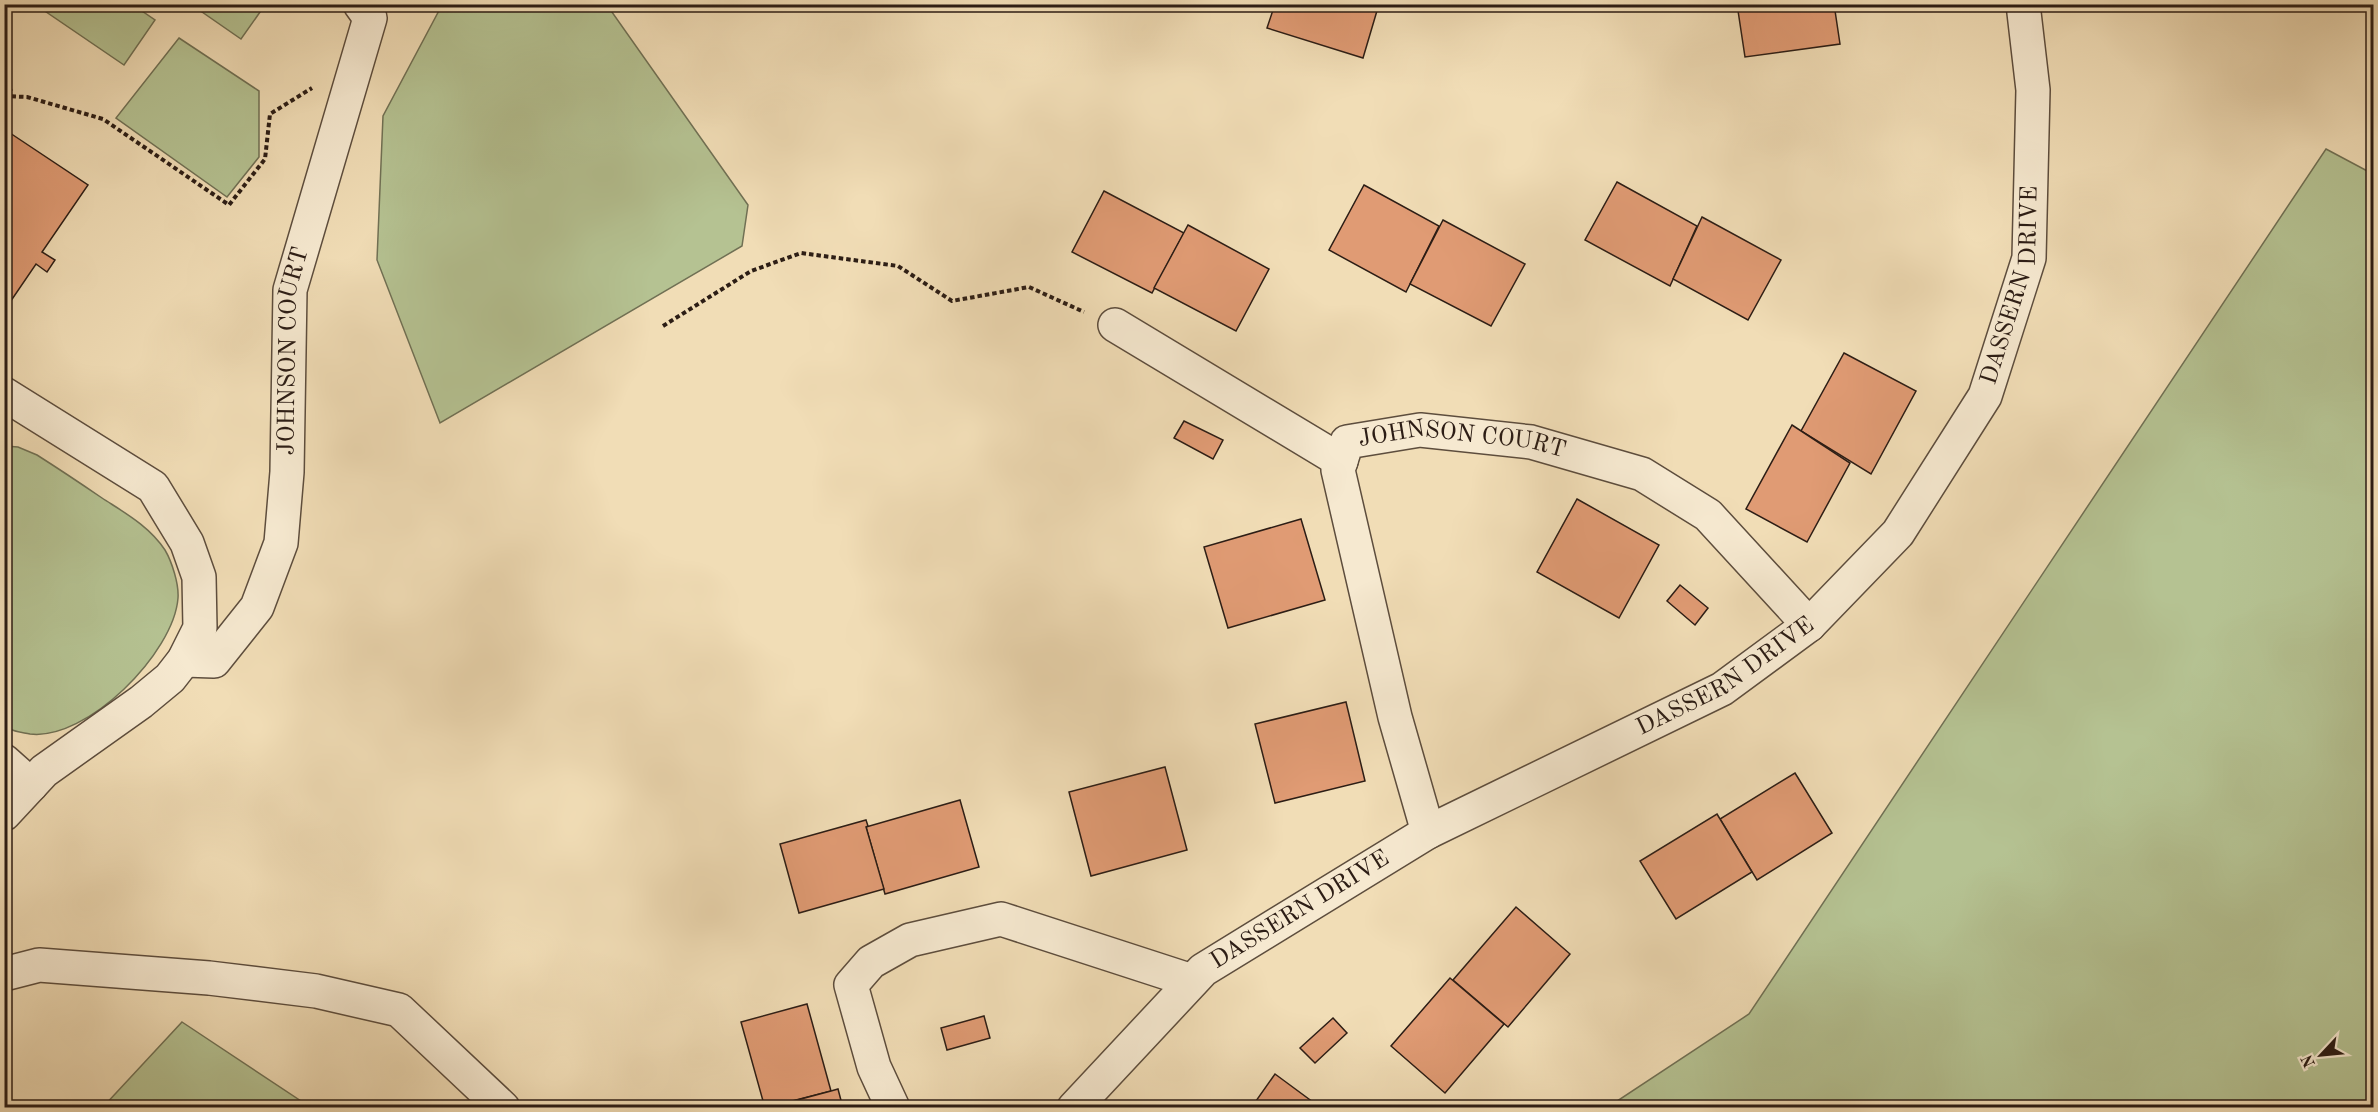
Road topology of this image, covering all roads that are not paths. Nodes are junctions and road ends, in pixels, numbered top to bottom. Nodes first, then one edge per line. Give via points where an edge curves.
1 (360, 4) edge
2 (2023, 4) edge
3 (1115, 326) road end
4 (4, 394) edge
5 (1341, 461) junction
6 (1809, 625) junction
7 (184, 660) junction
8 (4, 761) edge
9 (32, 785) junction
10 (4, 814) edge
11 (1428, 832) junction
12 (4, 974) edge
13 (1192, 981) junction
14 (497, 1101) edge
15 (893, 1107) edge
16 (1074, 1107) edge

1 - 7 street, JOHNSON COURT via 370,18 290,290 287,472 281,543 257,607 214,661
2 - 6 street, DASSERN DRIVE via 2033,90 2029,258 1985,396 1898,534
3 - 5 street
4 - 7 street via 153,488 187,543 199,577 200,628
5 - 6 street, JOHNSON COURT via 1347,442 1420,430 1531,442 1642,474 1708,515
5 - 11 street, JOHNSON COURT via 1338,470 1395,717
6 - 11 street, DASSERN DRIVE via 1722,689
7 - 9 street via 170,678 141,702 44,771
8 - 9 street
9 - 10 street
11 - 13 street, DASSERN DRIVE via 1203,970
12 - 14 street via 39,965 209,978 316,991 399,1010
13 - 15 street via 1001,919 910,940 871,962 851,985 874,1067
13 - 16 street, DASSERN DRIVE

